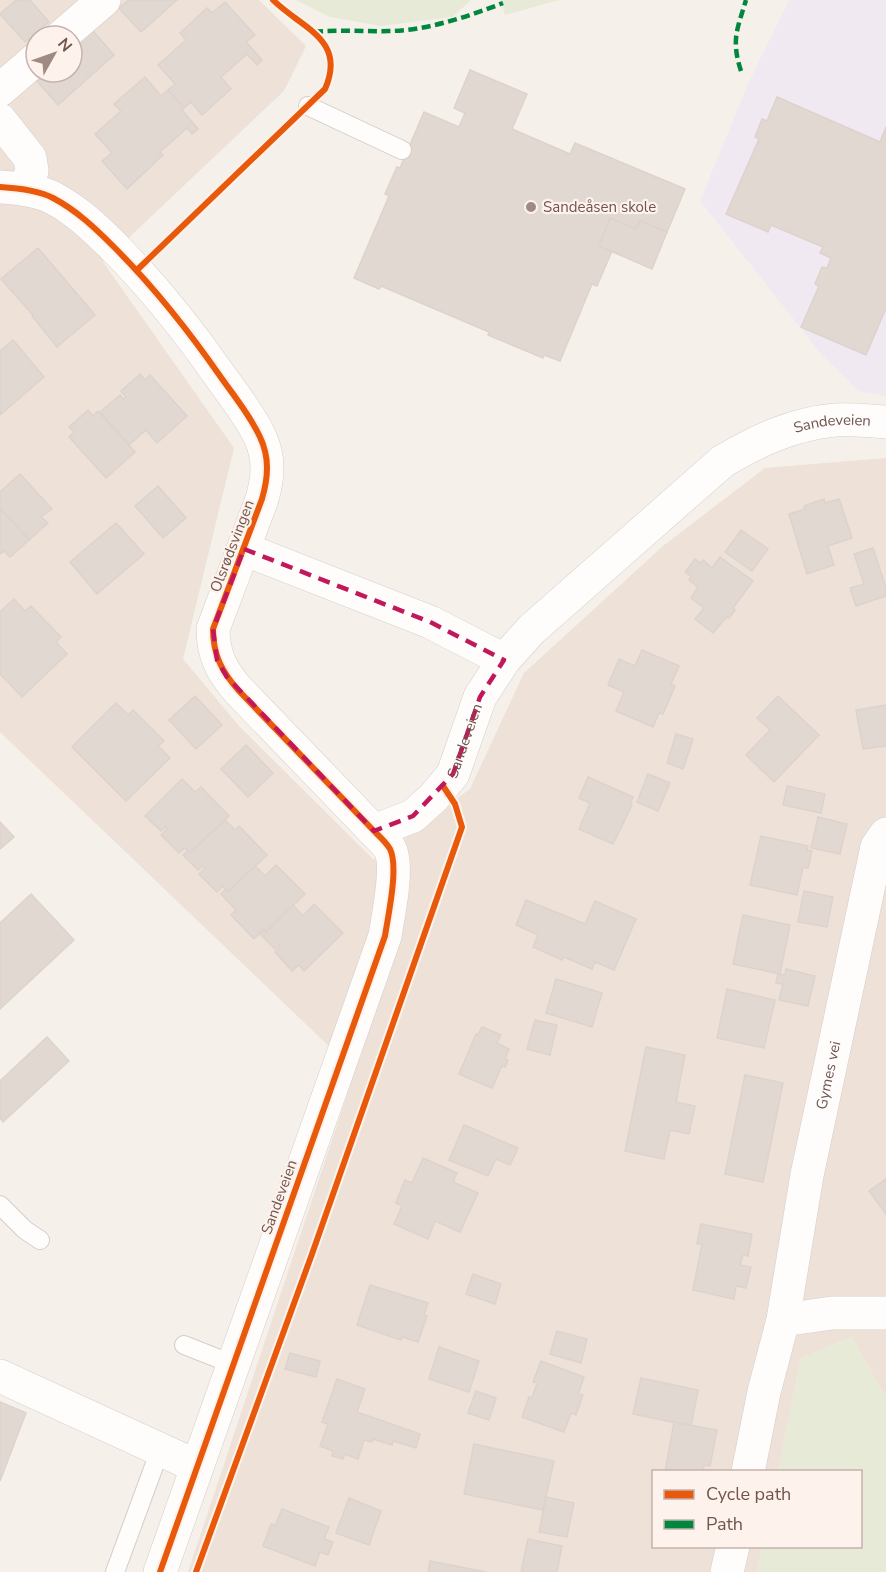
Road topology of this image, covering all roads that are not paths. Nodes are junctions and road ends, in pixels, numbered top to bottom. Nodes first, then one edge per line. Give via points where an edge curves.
1 (104, 0) edge
2 (76, 24) edge
3 (24, 69) edge
4 (0, 90) edge
5 (308, 106) dead end
6 (0, 120) edge
7 (402, 150) dead end
8 (12, 188) edge
9 (886, 422) edge
10 (243, 549) junction
11 (504, 660) junction
12 (374, 831) junction
13 (886, 834) edge
14 (0, 1206) edge
15 (40, 1240) dead end
16 (886, 1312) edge
17 (783, 1320) junction
18 (184, 1345) dead end
19 (232, 1364) junction
20 (0, 1376) edge
21 (160, 1450) junction
22 (196, 1466) junction
23 (748, 1470) edge
24 (733, 1548) edge
25 (115, 1572) edge
26 (159, 1572) edge
27 (727, 1572) edge

1 - 2 street
3 - 4 street
5 - 7 lane
6 - 8 street, Olsrødsvingen via 30,159 32,171
8 - 10 street, Olsrødsvingen via 51,196 97,231 137,270 246,411 261,438 268,479
9 - 11 street, Sandeveien via 836,420 791,428 757,441 723,461 532,629
10 - 11 street via 430,622
10 - 12 street, Olsrødsvingen via 213,629 217,660 226,677
11 - 12 street, Sandeveien via 480,697 453,774 413,816
12 - 19 street, Sandeveien via 390,848 393,860 385,936
13 - 17 street, Gymes vei via 877,847 809,1164
14 - 15 lane
16 - 17 street via 832,1313
17 - 23 street, Gymes vei
18 - 19 lane
19 - 22 street, Sandeveien
20 - 21 street
21 - 22 street
21 - 25 lane
22 - 26 street, Sandeveien
24 - 27 street

